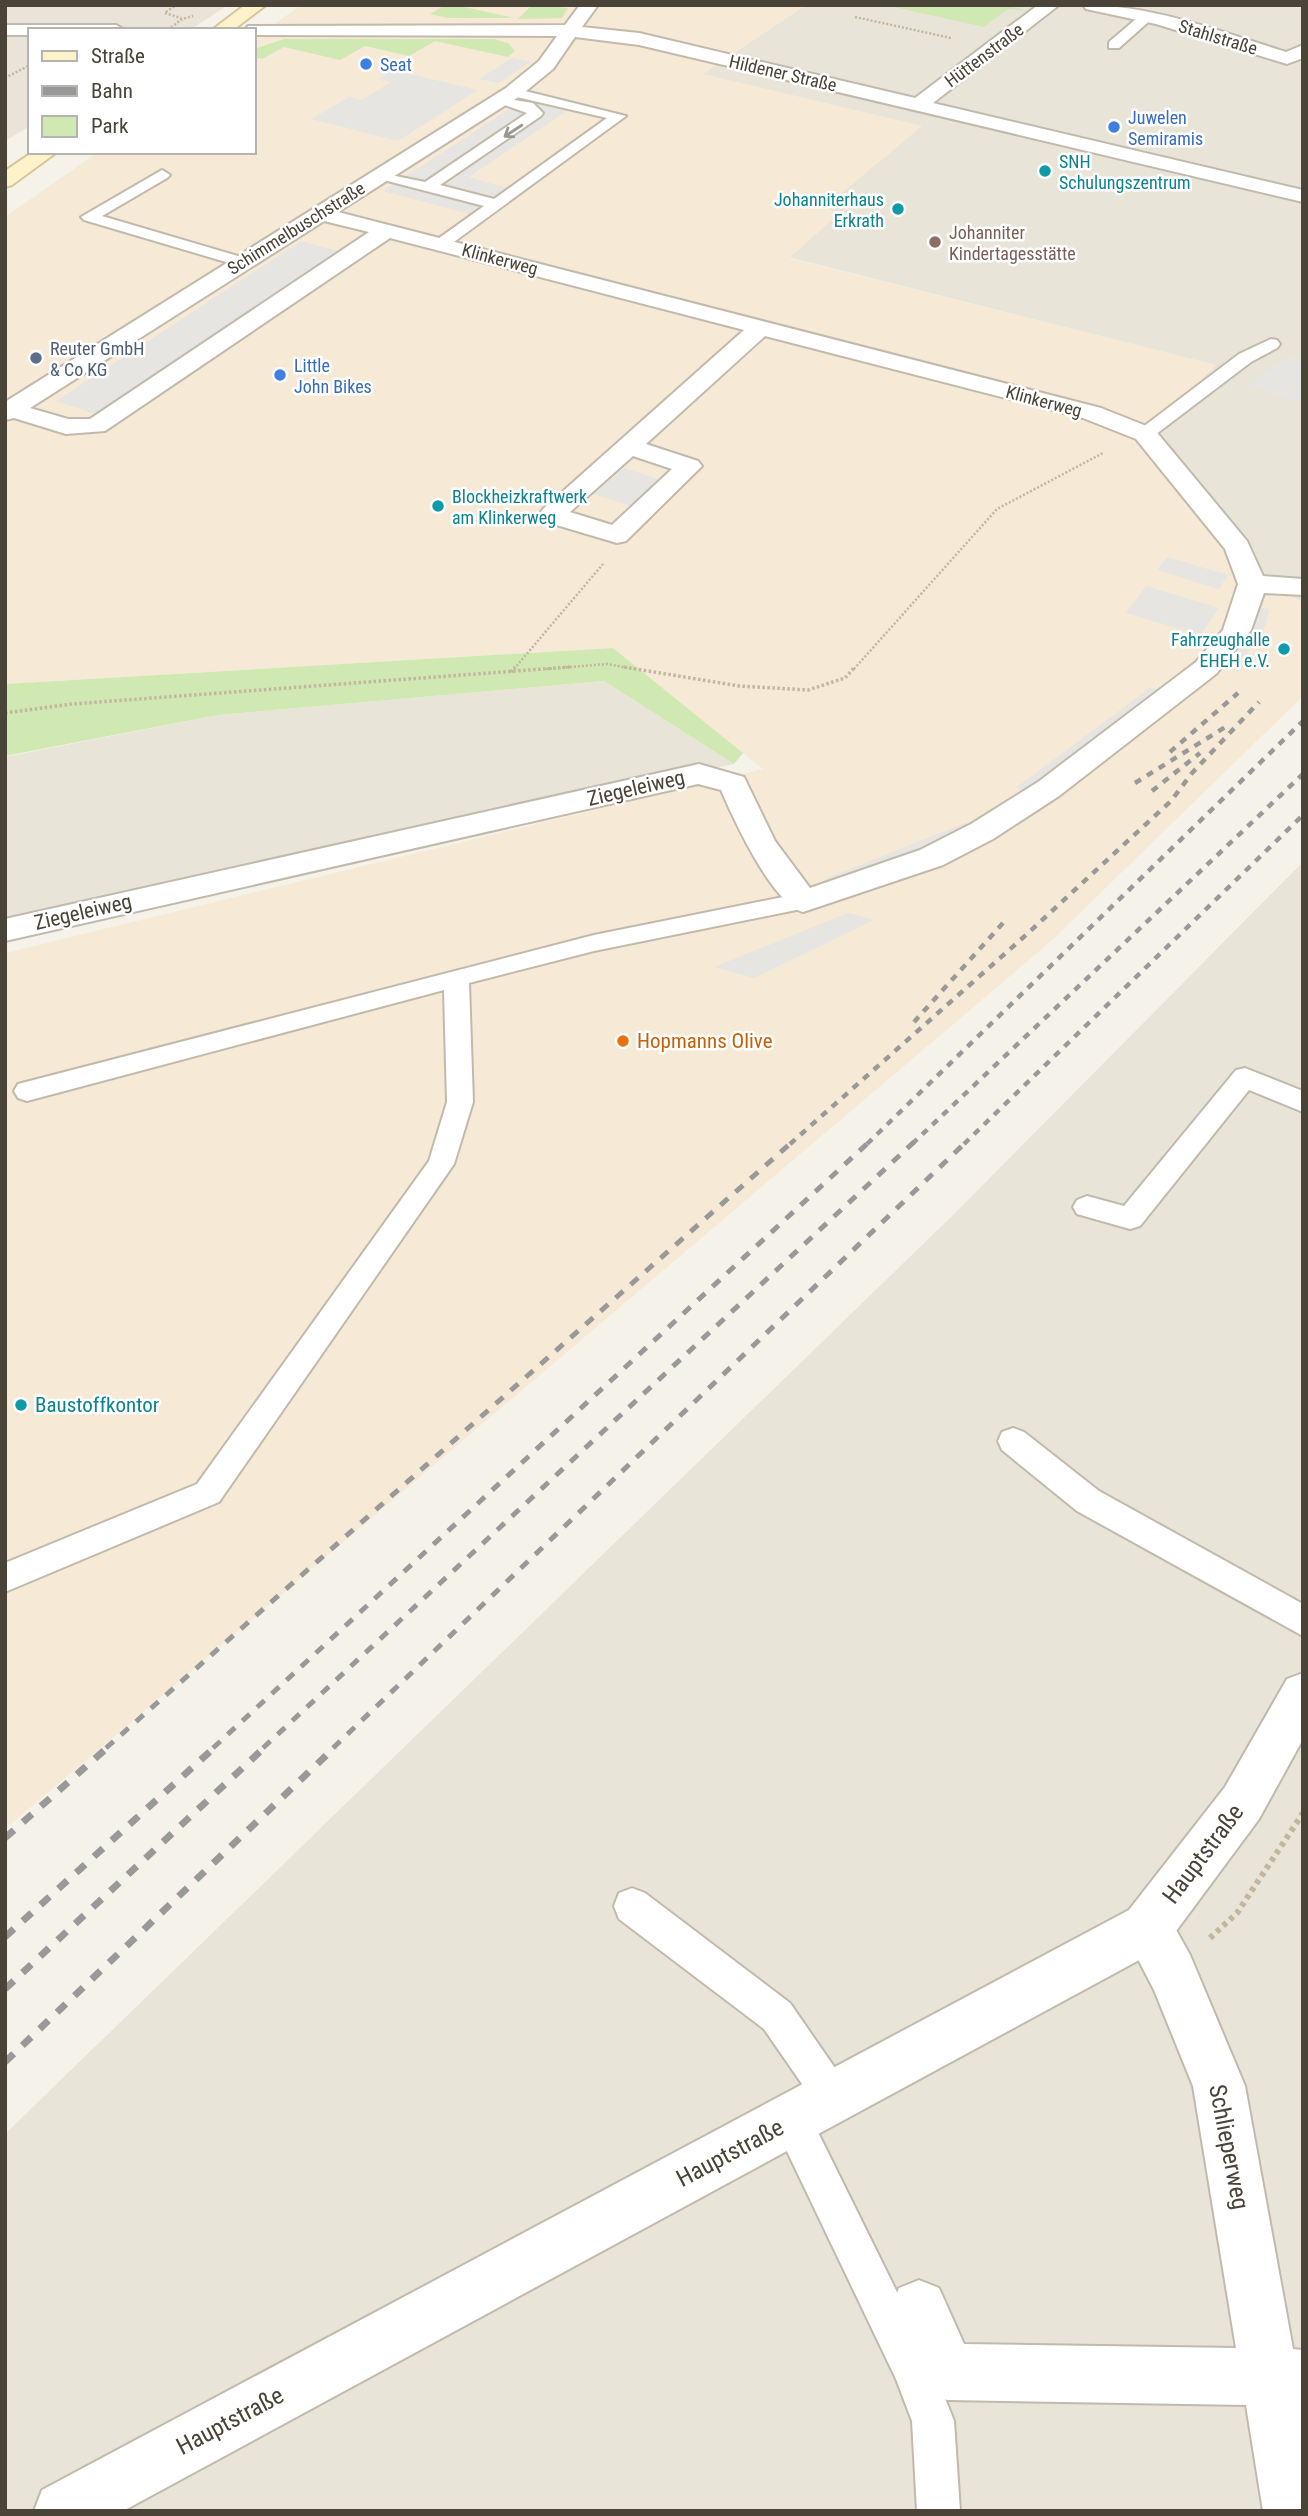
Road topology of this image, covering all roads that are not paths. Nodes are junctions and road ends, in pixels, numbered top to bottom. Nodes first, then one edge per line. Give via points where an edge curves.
1 (257, 5) edge
2 (589, 5) edge
3 (1050, 5) edge
4 (1092, 5) edge
5 (22, 12) dead end
6 (1148, 16) junction
7 (224, 28) edge
8 (10, 29) edge
9 (28, 29) edge
10 (256, 30) edge
11 (569, 31) junction
12 (1114, 45) dead end
13 (1303, 51) edge
14 (507, 96) junction
15 (918, 105) junction
16 (44, 154) edge
17 (162, 175) dead end
18 (381, 175) junction
19 (5, 181) edge
20 (427, 187) junction
21 (1303, 196) edge
22 (496, 204) junction
23 (319, 213) junction
24 (387, 230) junction
25 (441, 244) junction
26 (242, 262) junction
27 (761, 327) junction
28 (1271, 344) dead end
29 (8, 411) edge
30 (1145, 434) junction
31 (628, 446) junction
32 (1252, 584) junction
33 (1303, 587) edge
34 (803, 901) junction
35 (5, 930) edge
36 (456, 978) junction
37 (27, 1091) dead end
38 (1303, 1102) edge
39 (1087, 1207) dead end
40 (1013, 1441) dead end
41 (5, 1578) edge
42 (1303, 1621) edge
43 (1303, 1694) edge
44 (632, 1906) dead end
45 (1147, 1928) junction
46 (812, 2108) junction
47 (919, 2308) dead end
48 (1287, 2378) edge
49 (64, 2511) edge
50 (939, 2511) edge
51 (1293, 2511) edge

1 - 7 main road
2 - 11 street, Schimmelbuschstraße
3 - 15 street, Hüttenstraße
4 - 6 street, Stahlstraße
5 - 8 street
6 - 12 lane
6 - 13 street, Stahlstraße via 1287,58
8 - 9 street
10 - 11 street, Hildener Straße
11 - 14 street, Schimmelbuschstraße via 546,65
11 - 15 street, Hildener Straße via 639,39
14 - 18 street, Schimmelbuschstraße
14 -> 20 lane via 536,113
14 - 22 lane via 619,117
15 - 21 street, Hildener Straße
16 - 19 main road
17 - 26 lane via 89,218
18 - 20 lane
18 - 23 street, Schimmelbuschstraße
20 - 22 lane
22 - 25 lane
23 - 24 street, Klinkerweg
23 - 26 street, Schimmelbuschstraße
24 - 25 street, Klinkerweg
24 - 29 street, Schimmelbuschstraße via 96,426 66,427
25 - 27 street, Klinkerweg
26 - 29 street, Schimmelbuschstraße
27 - 30 street, Klinkerweg via 1092,413
27 - 31 street
28 - 30 lane via 1245,358
30 - 32 street, Klinkerweg via 1238,547
31 - 31 street via 552,515 617,535 689,467
32 - 33 street
32 - 34 street via 1246,616 1230,644 1206,668 1001,821 948,850
34 - 35 street, Ziegeleiweg via 761,845 733,784 699,774
34 - 36 lane via 594,943
36 - 37 lane
36 - 41 lane via 460,1102 441,1164 208,1493
38 - 39 lane via 1245,1077 1130,1218
40 - 42 lane via 1088,1501
43 - 45 street, Hauptstraße via 1242,1803
44 - 46 lane via 777,2015
45 - 46 street, Hauptstraße
45 - 48 street, Schlieperweg via 1172,1973 1219,2086
46 - 49 street, Hauptstraße
46 - 50 lane via 933,2421
47 - 48 street via 947,2372
48 - 51 street, Schlieperweg

